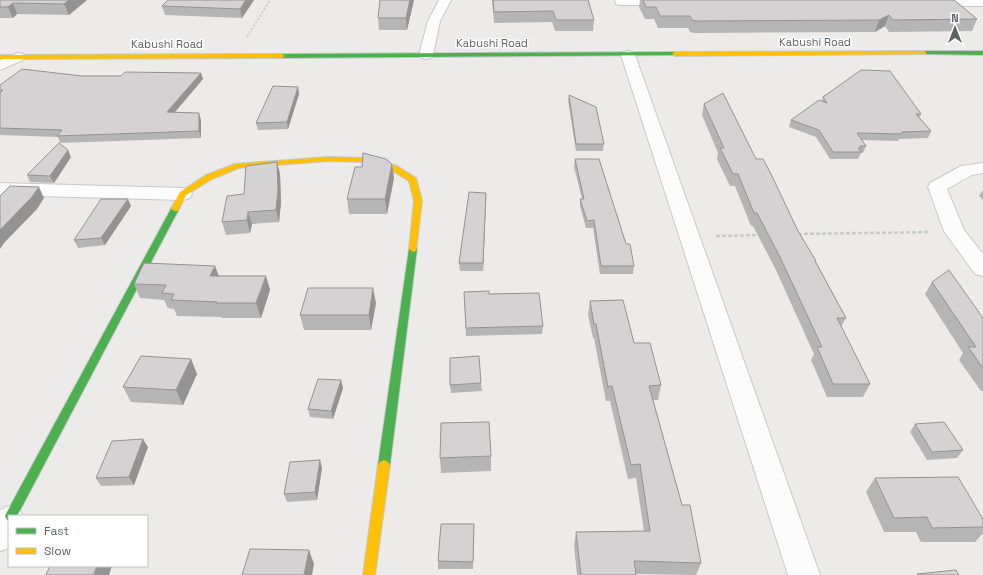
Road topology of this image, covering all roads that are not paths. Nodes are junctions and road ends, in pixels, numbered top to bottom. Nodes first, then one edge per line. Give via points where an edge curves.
1 (445, 0) edge
2 (620, 1) dead end
3 (983, 1) edge
4 (683, 2) edge
5 (912, 2) edge
6 (983, 53) edge
7 (426, 55) junction
8 (628, 55) junction
9 (0, 57) edge
10 (18, 57) junction
11 (0, 66) edge
12 (983, 168) edge
13 (0, 189) edge
14 (183, 194) junction
15 (983, 269) edge
16 (12, 515) edge
17 (8, 522) edge
18 (0, 537) edge
19 (369, 575) edge
20 (804, 575) edge

1 - 7 street via 434,22
2 - 4 street
3 - 5 street
6 - 8 main road, Kabushi Road
7 - 8 main road, Kabushi Road
7 - 10 main road, Kabushi Road
8 - 20 street
9 - 10 main road, Kabushi Road
10 - 11 street
12 - 15 street via 967,170 937,186 954,231
13 - 14 street
14 - 16 main road
14 - 19 main road via 209,177 238,166 329,159 364,160 394,168 413,180 418,201 416,227
17 - 18 street

